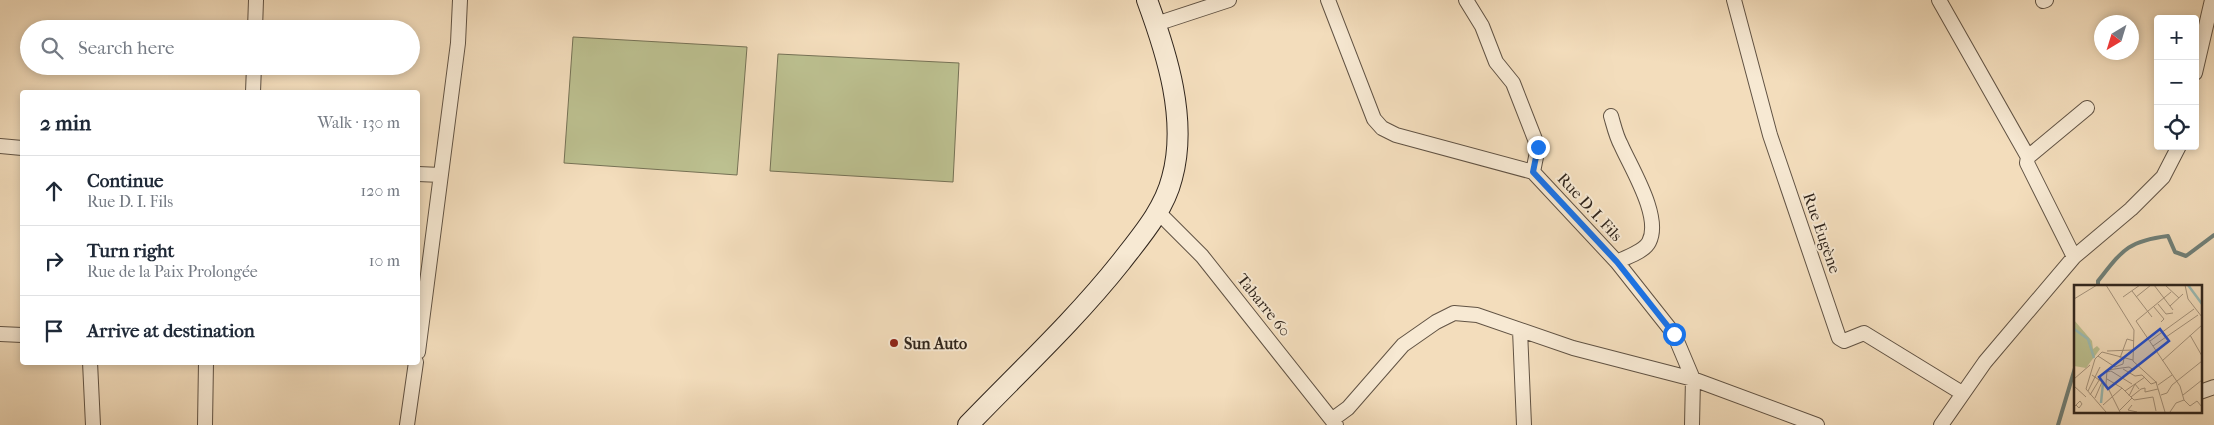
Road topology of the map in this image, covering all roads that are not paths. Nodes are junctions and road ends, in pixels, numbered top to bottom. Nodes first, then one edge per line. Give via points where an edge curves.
1 (256, 0) edge
2 (460, 0) edge
3 (1147, 0) edge
4 (1229, 0) edge
5 (1328, 0) edge
6 (1466, 0) edge
7 (1734, 0) edge
8 (1939, 0) edge
9 (2212, 0) edge
10 (255, 20) edge
11 (1156, 24) junction
12 (2198, 60) edge
13 (254, 75) edge
14 (253, 90) edge
15 (2087, 108) dead end
16 (1611, 116) dead end
17 (0, 146) edge
18 (20, 148) edge
19 (2176, 150) edge
20 (2028, 157) junction
21 (1533, 172) junction
22 (420, 174) edge
23 (441, 175) junction
24 (1158, 212) junction
25 (2074, 257) junction
26 (1617, 262) junction
27 (1520, 330) junction
28 (420, 332) edge
29 (0, 334) edge
30 (20, 335) edge
31 (90, 365) edge
32 (206, 365) edge
33 (416, 365) edge
34 (1692, 379) junction
35 (2214, 386) edge
36 (2202, 391) edge
37 (1962, 392) junction
38 (1335, 422) edge
39 (974, 423) edge
40 (93, 425) edge
41 (205, 425) edge
42 (407, 425) edge
43 (1524, 425) edge
44 (1692, 425) edge
45 (1817, 425) edge
46 (1941, 425) edge

1 - 10 street
2 - 23 street via 458,43
3 - 11 main road
4 - 11 street
5 - 21 street, Rue D. I. Fils via 1374,119 1382,128 1396,136
6 - 21 street via 1482,26 1496,62 1513,83 1538,147
7 - 37 street, Rue Eugène via 1770,135 1839,338 1844,342 1864,332
8 - 20 street
9 - 12 street
11 - 24 main road via 1171,79 1177,146 1172,178
13 - 14 street
15 - 20 street
16 - 26 street via 1620,144 1646,195 1652,232 1649,243
17 - 18 street
19 - 25 street via 2163,177
20 - 25 street via 2027,163
21 - 26 street, Rue D. I. Fils
22 - 23 street
23 - 28 street
24 - 38 street, Tabarre 60 via 1202,256
24 - 39 main road via 1098,290
25 - 37 street
26 - 34 street, Rue D. I. Fils via 1674,334
27 - 34 street via 1573,348
27 - 38 street via 1477,315 1454,313 1403,345
27 - 43 street
29 - 30 street
31 - 40 street
32 - 41 street
33 - 42 street
34 - 44 street
34 - 45 street
35 - 36 street
37 - 46 street

